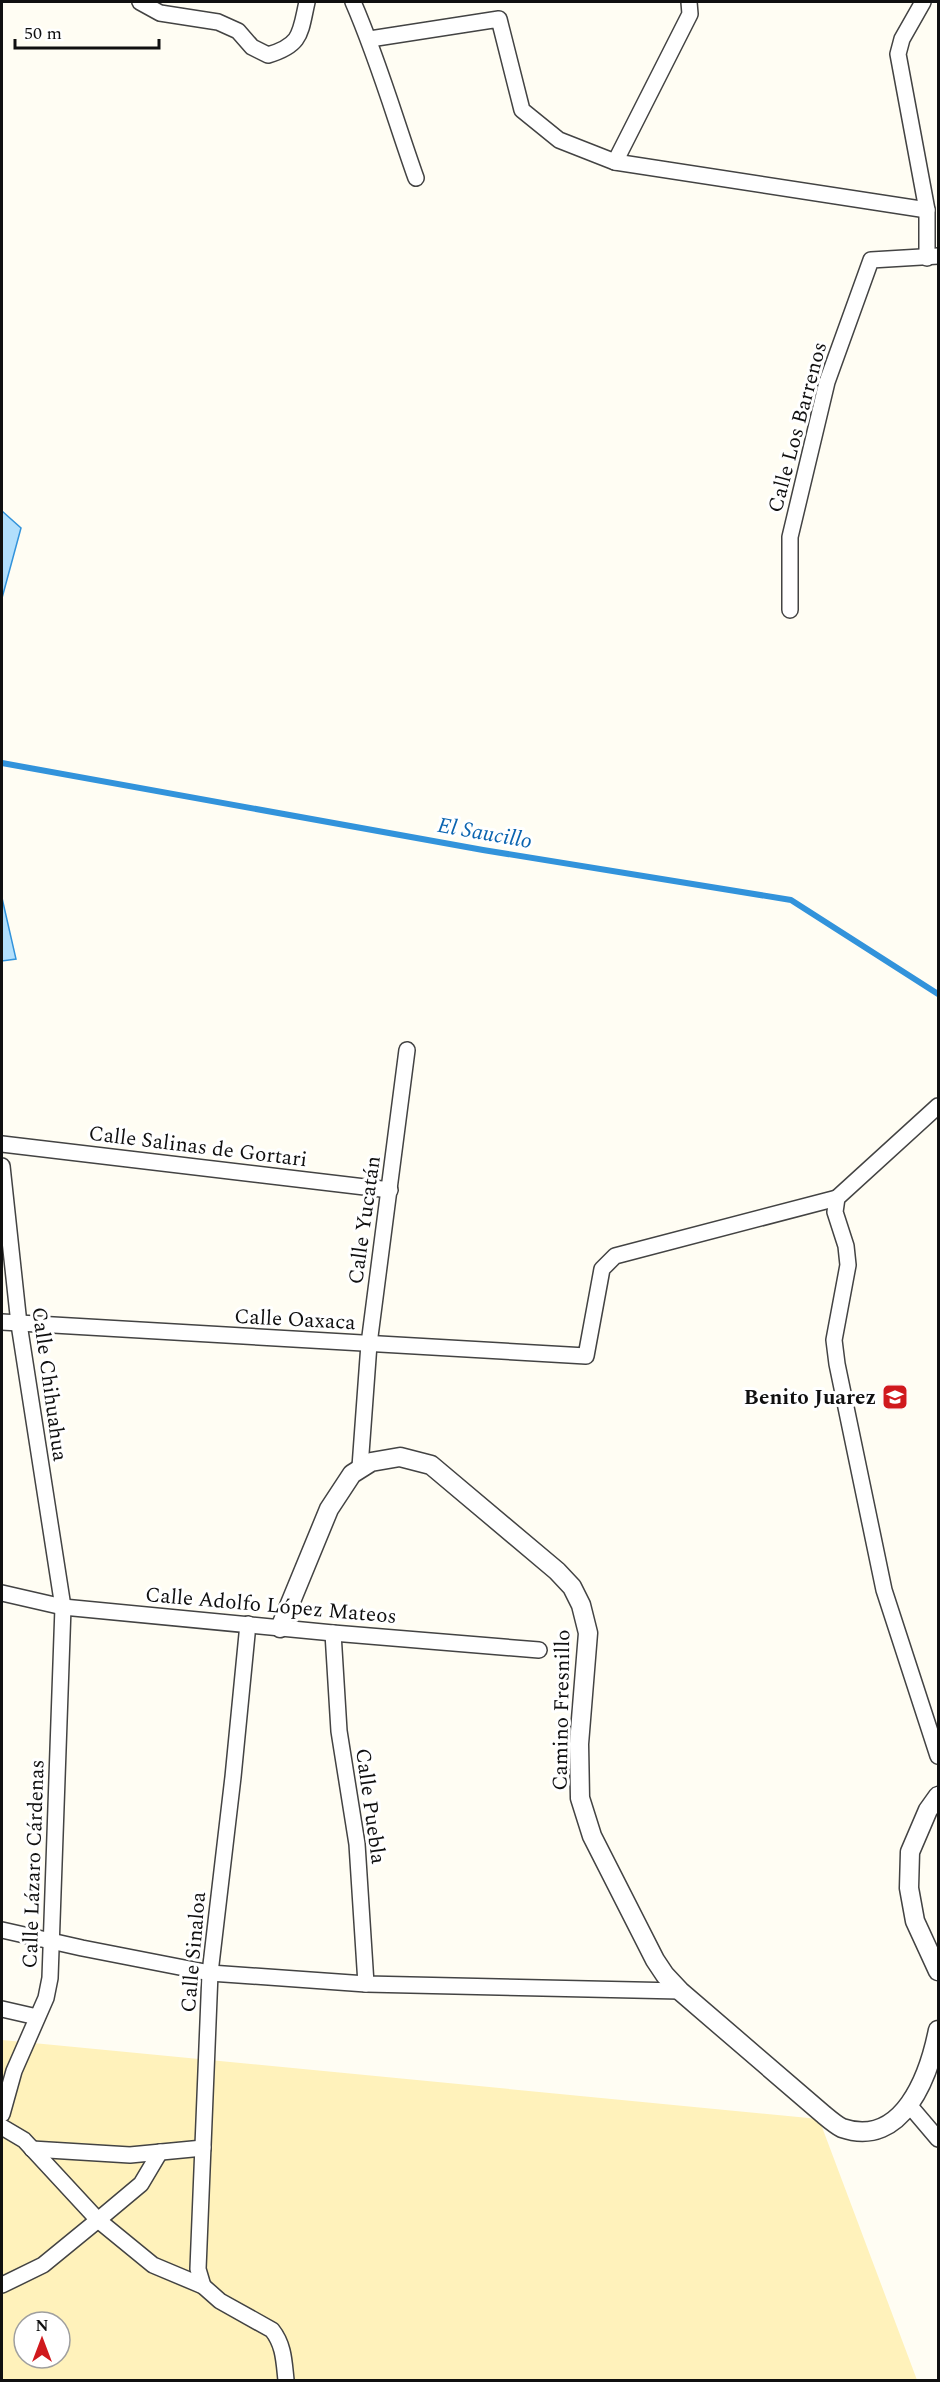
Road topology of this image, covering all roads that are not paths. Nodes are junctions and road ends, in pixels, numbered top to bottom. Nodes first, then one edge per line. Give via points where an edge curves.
1 (140, 2) edge
2 (307, 2) edge
3 (353, 2) edge
4 (689, 2) edge
5 (923, 2) edge
6 (370, 39) junction
7 (615, 162) junction
8 (416, 178) dead end
9 (927, 210) junction
10 (933, 257) edge
11 (790, 610) dead end
12 (407, 1050) dead end
13 (939, 1107) edge
14 (2, 1144) edge
15 (2, 1166) edge
16 (390, 1190) junction
17 (837, 1198) junction
18 (2, 1322) edge
19 (20, 1323) junction
20 (369, 1344) junction
21 (360, 1467) junction
22 (2, 1593) edge
23 (63, 1607) junction
24 (248, 1624) junction
25 (280, 1628) junction
26 (333, 1634) junction
27 (539, 1650) dead end
28 (939, 1756) edge
29 (939, 1796) edge
30 (2, 1930) edge
31 (51, 1940) junction
32 (939, 1971) edge
33 (210, 1973) junction
34 (366, 1984) junction
35 (680, 1991) junction
36 (2, 2009) edge
37 (37, 2017) junction
38 (939, 2030) edge
39 (910, 2106) junction
40 (2, 2114) edge
41 (2, 2127) edge
42 (939, 2139) edge
43 (203, 2148) junction
44 (32, 2150) junction
45 (160, 2152) junction
46 (98, 2220) junction
47 (2, 2285) edge
48 (203, 2286) junction
49 (286, 2380) edge

1 - 2 street via 160,13 218,22 268,55 290,48 299,37
3 - 6 street
4 - 7 street via 690,14
5 - 9 street via 898,54
6 - 7 street via 499,19 522,110 559,140
6 - 8 street
7 - 9 street
9 - 10 street
10 - 11 street, Calle Los Barrenos via 871,260 827,381 790,537
12 - 16 street, Calle Yucatán
13 - 17 street
14 - 16 street, Calle Salinas de Gortari
15 - 19 street, Calle Chihuahua
16 - 20 street, Calle Yucatán
17 - 20 street, Calle Oaxaca via 615,1256 602,1269 586,1356
17 - 28 street via 835,1212 848,1265 834,1340 837,1364 884,1590
18 - 19 street, Calle Oaxaca
19 - 20 street, Calle Oaxaca
19 - 23 street, Calle Chihuahua
20 - 21 street, Calle Yucatán
21 - 25 street via 345,1482 329,1509
21 - 35 street, Camino Fresnillo via 400,1457 431,1465 572,1587 588,1634 579,1744 580,1798 592,1836 656,1960
22 - 23 street, Calle Adolfo López Mateos
23 - 24 street, Calle Adolfo López Mateos
23 - 31 street, Calle Lázaro Cárdenas
24 - 25 street, Calle Adolfo López Mateos
24 - 33 street, Calle Sinaloa
25 - 26 street, Calle Adolfo López Mateos
26 - 27 street, Calle Adolfo López Mateos
26 - 34 street, Calle Puebla via 339,1731 357,1844
29 - 32 street via 928,1810 910,1852 909,1888 915,1921
30 - 31 street
31 - 33 street
31 - 37 street, Calle Lázaro Cárdenas via 50,1978
33 - 34 street
33 - 43 street, Calle Sinaloa
34 - 35 street
35 - 39 street, Camino Fresnillo via 841,2127 874,2130
36 - 37 street
37 - 40 street, Calle Lázaro Cárdenas via 14,2071
38 - 39 street, Camino Fresnillo
39 - 42 street
41 - 44 street
43 - 45 street
43 - 48 street, Calle Sinaloa via 198,2269
44 - 45 street via 130,2155
44 - 46 street
45 - 46 street via 141,2184
46 - 47 street via 43,2265
46 - 48 street via 153,2265
48 - 49 street via 220,2301 272,2330 283,2354

